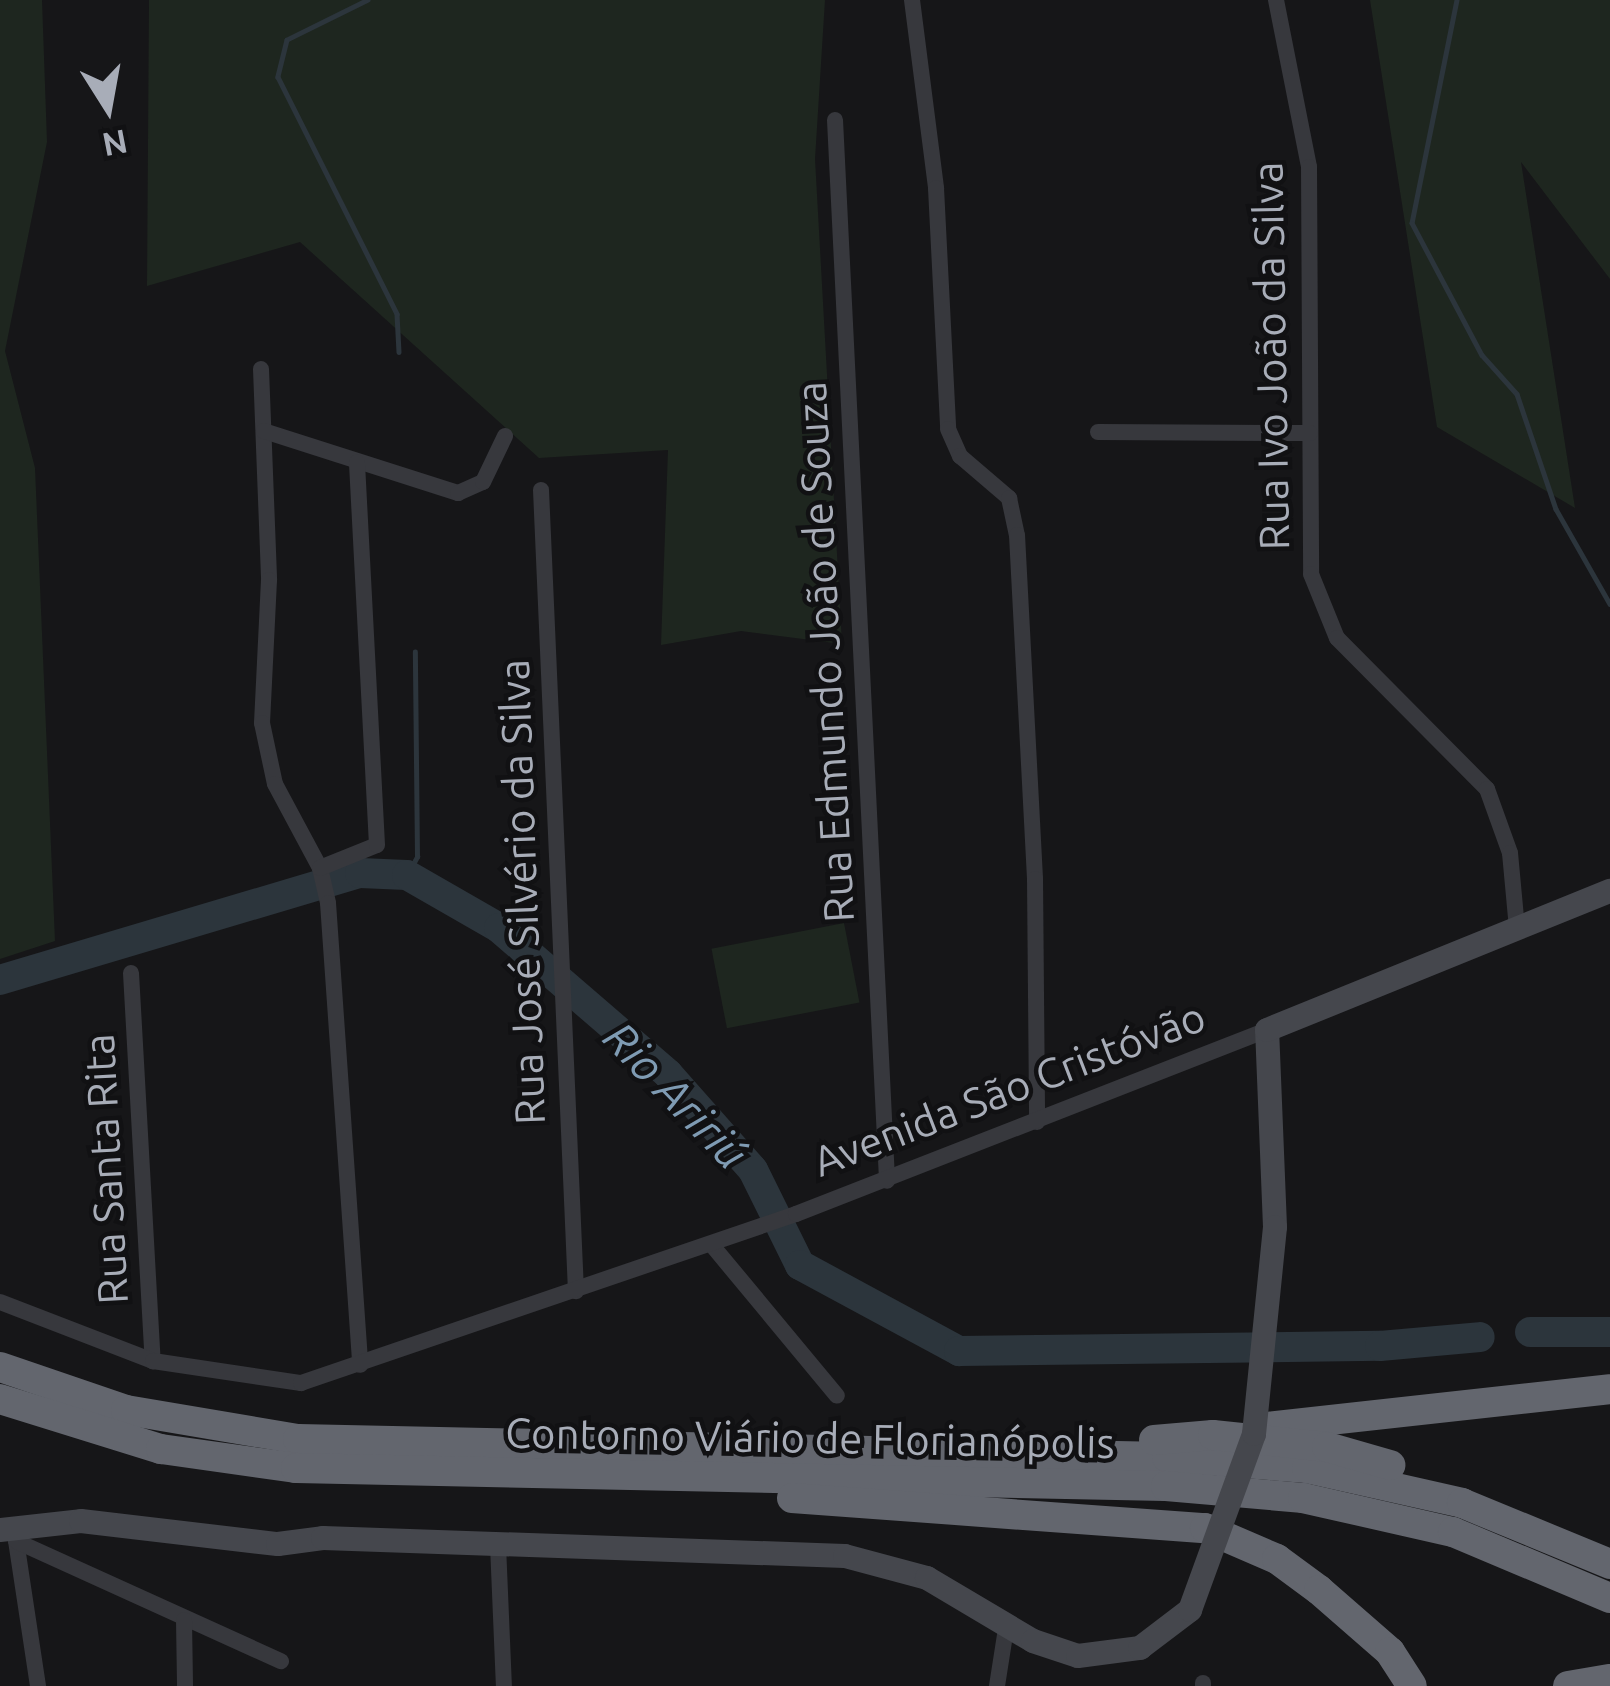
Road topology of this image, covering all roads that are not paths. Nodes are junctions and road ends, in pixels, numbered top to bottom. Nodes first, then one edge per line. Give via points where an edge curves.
1 (912, 0) edge
2 (1276, 0) edge
3 (835, 120) dead end
4 (261, 369) dead end
5 (264, 431) junction
6 (1098, 432) dead end
7 (1310, 433) junction
8 (505, 436) dead end
9 (357, 463) junction
10 (541, 490) dead end
11 (321, 873) junction
12 (1610, 891) edge
13 (1517, 928) junction
14 (131, 973) dead end
15 (1267, 1030) junction
16 (1036, 1122) junction
17 (886, 1180) junction
18 (711, 1244) junction
19 (576, 1291) junction
20 (0, 1302) edge
21 (153, 1361) junction
22 (361, 1365) junction
23 (0, 1367) edge
24 (1610, 1389) edge
25 (837, 1396) dead end
26 (0, 1399) edge
27 (1213, 1435) junction
28 (986, 1454) junction
29 (680, 1478) junction
30 (10, 1533) edge
31 (1610, 1541) edge
32 (498, 1545) junction
33 (1610, 1564) edge
34 (1610, 1598) edge
35 (184, 1620) junction
36 (1007, 1621) junction
37 (281, 1661) dead end
38 (1610, 1679) edge
39 (38, 1686) edge
40 (185, 1686) edge
41 (504, 1686) edge
42 (997, 1686) edge
43 (1412, 1686) edge
44 (1568, 1686) edge

1 - 16 street via 936,188 948,429 960,456 1010,498 1018,535 1035,879
2 - 7 street, Rua Ivo João da Silva via 1309,166
3 - 17 street, Rua Edmundo João de Souza
4 - 5 street
5 - 9 street
5 - 11 street via 269,580 262,723 275,784
6 - 7 street
7 - 13 street, Rua Ivo João da Silva via 1311,574 1327,623 1487,788 1510,853
8 - 9 street via 490,471 469,491
9 - 11 street via 377,845
10 - 19 street, Rua José Silvério da Silva
11 - 22 street
12 - 13 main road, Avenida São Cristóvão
13 - 15 main road, Avenida São Cristóvão
14 - 21 street, Rua Santa Rita
15 - 16 street, Avenida São Cristóvão
15 - 36 main road, bridge via 1275,1227 1254,1434 1190,1610 1140,1648 1094,1657 1047,1648
16 - 17 street, Avenida São Cristóvão
17 - 18 street, Avenida São Cristóvão
18 - 19 street, Avenida São Cristóvão
18 - 25 street
19 - 22 street, Avenida São Cristóvão
20 - 21 street, Avenida São Cristóvão
21 - 22 street, Avenida São Cristóvão via 280,1383
23 - 28 highway, Contorno Viário de Florianópolis via 126,1410 298,1438
24 - 27 highway
26 - 29 highway, Contorno Viário de Florianópolis via 119,1439 249,1463
27 - 28 highway
27 - 31 highway via 1327,1448 1466,1486
28 - 33 highway, Contorno Viário de Florianópolis via 1214,1459 1346,1474 1462,1503
29 - 34 highway, Contorno Viário de Florianópolis via 1166,1486 1303,1498 1453,1532
29 - 43 highway via 847,1503 1205,1528 1277,1559 1319,1590 1390,1652
30 - 32 main road via 81,1521 278,1544 323,1538
30 - 35 street
30 - 39 street
32 - 36 main road via 844,1556 927,1578
32 - 41 street
35 - 37 street
35 - 40 street
36 - 42 street
38 - 44 highway

